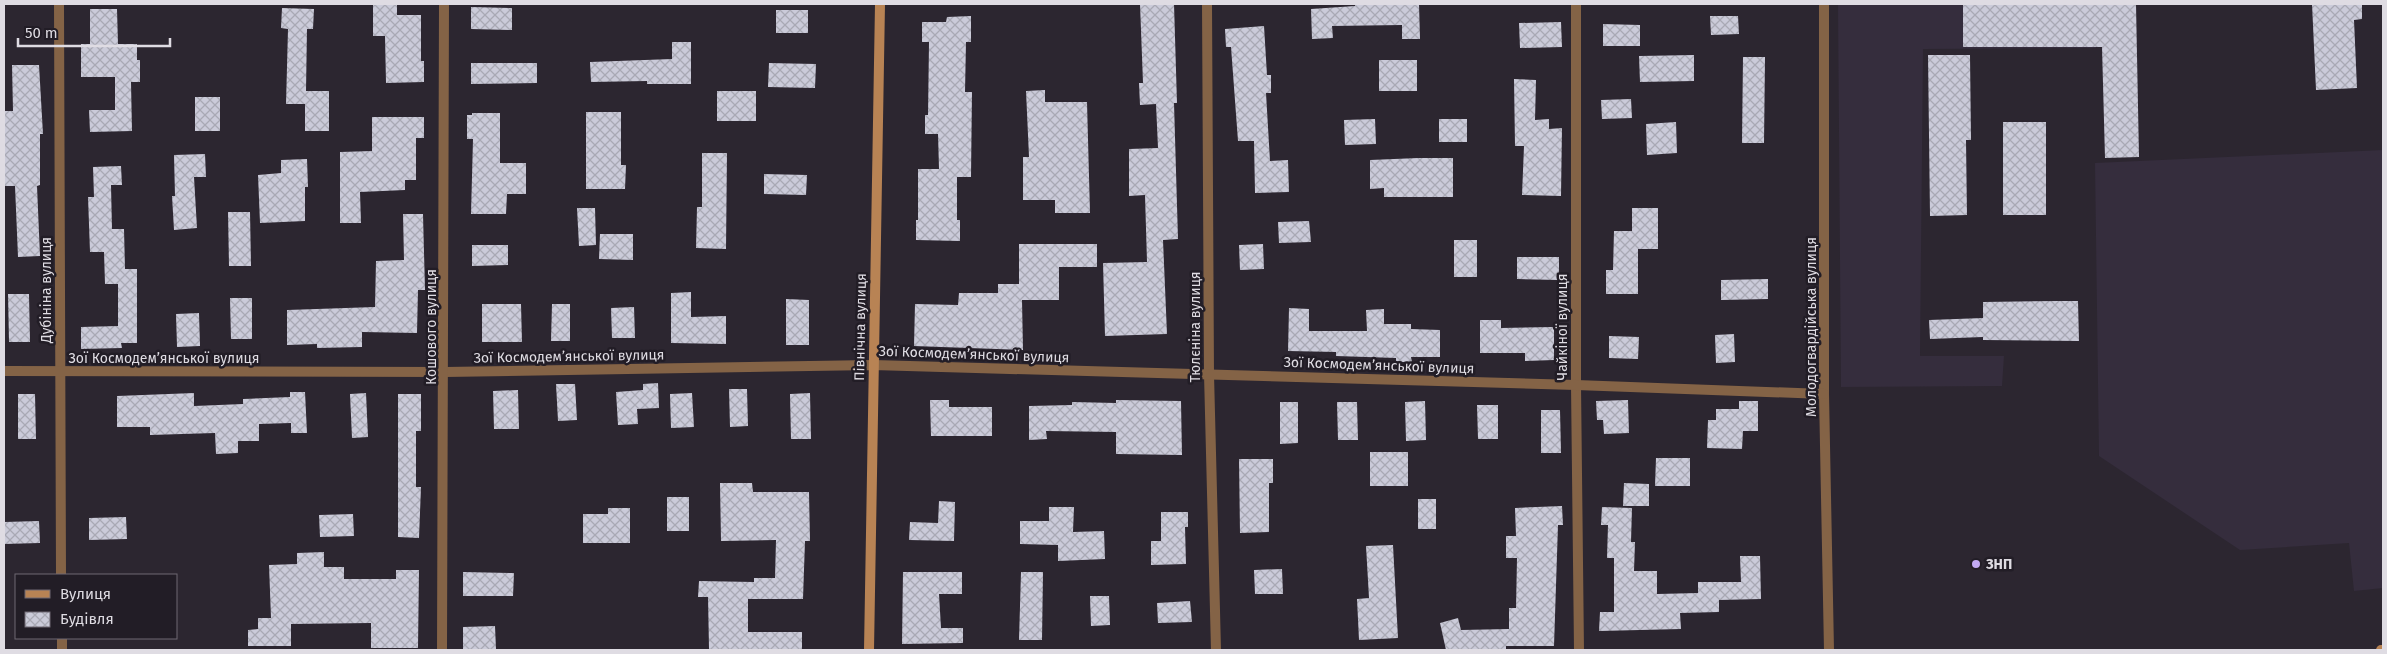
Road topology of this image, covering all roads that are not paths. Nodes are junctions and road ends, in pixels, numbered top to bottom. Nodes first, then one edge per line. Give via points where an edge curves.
1 (59, 4) edge
2 (444, 4) edge
3 (880, 4) edge
4 (1207, 4) edge
5 (1576, 4) edge
6 (1824, 4) edge
7 (873, 365) junction
8 (4, 371) edge
9 (59, 371) junction
10 (445, 372) junction
11 (1209, 374) junction
12 (1576, 385) junction
13 (1824, 394) junction
14 (61, 574) edge
15 (442, 650) edge
16 (869, 650) edge
17 (1216, 650) edge
18 (1579, 650) edge
19 (1829, 650) edge

1 - 9 street, Дубініна вулиця
2 - 10 street, Кошового вулиця
3 - 7 street, Північна вулиця
4 - 11 street, Тюлєніна вулиця
5 - 12 street, Чайкіної вулиця
6 - 13 street, Молодогвардійська вулиця
7 - 10 street, Зої Космодем’янської вулиця
7 - 11 street, Зої Космодем’янської вулиця
7 - 16 street, Північна вулиця
8 - 9 street, Зої Космодем’янської вулиця
9 - 10 street, Зої Космодем’янської вулиця
9 - 14 street, Дубініна вулиця
10 - 15 street, Кошового вулиця
11 - 12 street, Зої Космодем’янської вулиця
11 - 17 street, Тюлєніна вулиця
12 - 13 street, Зої Космодем’янської вулиця
12 - 18 street, Чайкіної вулиця
13 - 19 street, Молодогвардійська вулиця

